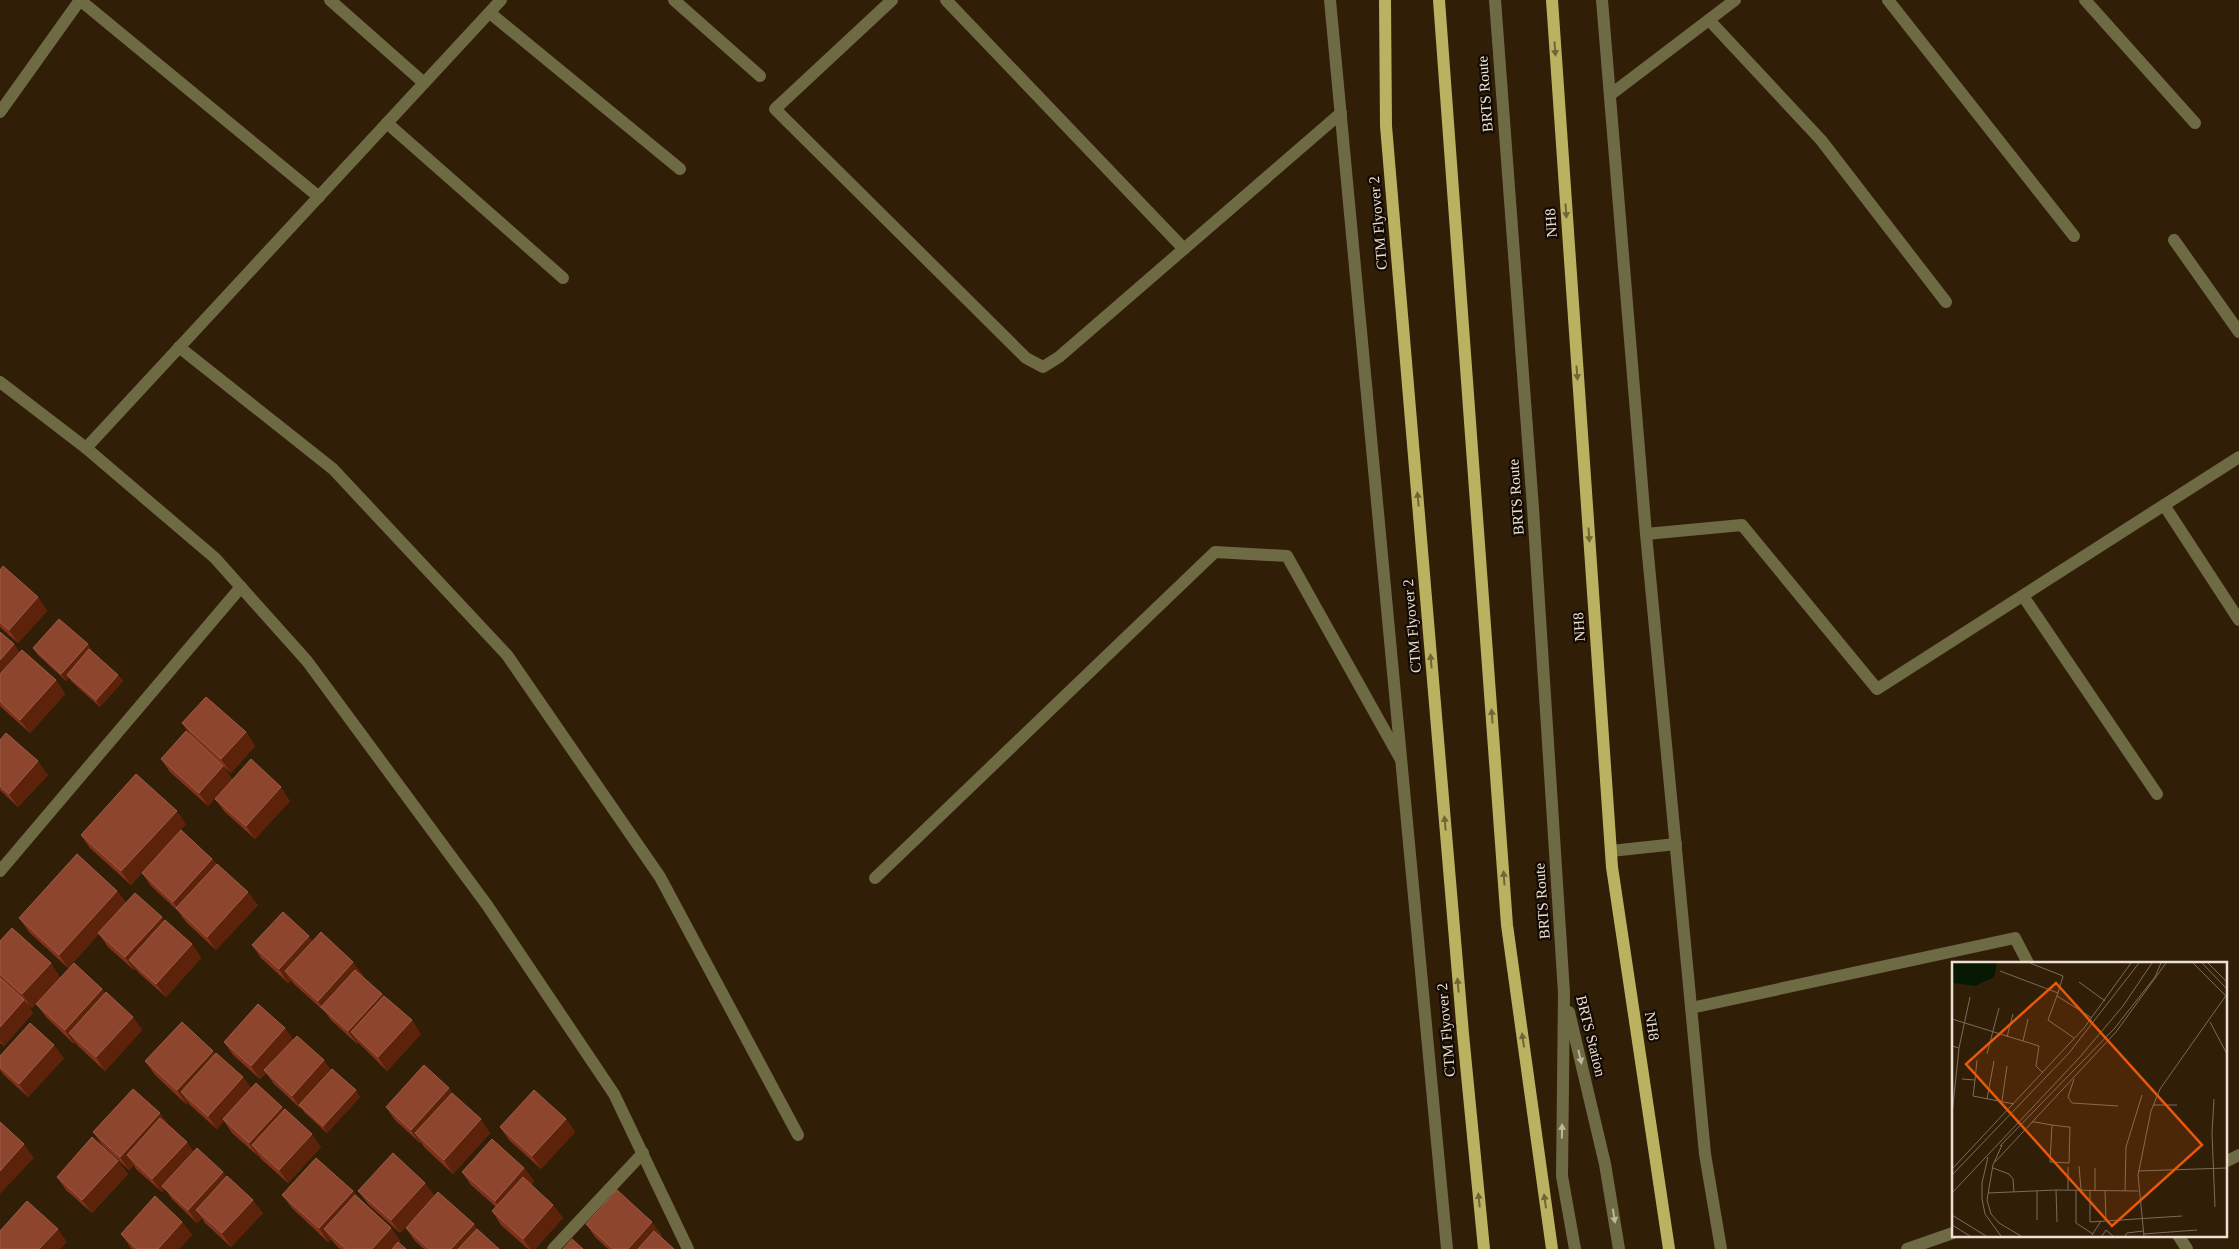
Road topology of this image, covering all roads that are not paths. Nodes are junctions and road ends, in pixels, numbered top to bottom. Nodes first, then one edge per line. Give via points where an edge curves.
1 (330, 0) edge
2 (501, 0) edge
3 (674, 0) edge
4 (892, 0) edge
5 (946, 0) edge
6 (1330, 0) edge
7 (1385, 0) edge
8 (1439, 0) edge
9 (1494, 0) edge
10 (1552, 0) edge
11 (1602, 0) edge
12 (1735, 0) edge
13 (1888, 0) edge
14 (2085, 0) edge
15 (490, 13) junction
16 (1709, 20) junction
17 (760, 76) dead end
18 (424, 83) junction
19 (1610, 95) junction
20 (0, 112) edge
21 (1341, 113) junction
22 (387, 123) junction
23 (2195, 123) dead end
24 (680, 169) dead end
25 (318, 197) junction
26 (2074, 236) dead end
27 (2174, 240) dead end
28 (1184, 249) junction
29 (563, 278) dead end
30 (1946, 302) dead end
31 (2239, 332) edge
32 (179, 347) junction
33 (0, 382) edge
34 (86, 448) junction
35 (2239, 457) edge
36 (2164, 505) junction
37 (1646, 534) junction
38 (241, 587) junction
39 (2023, 596) junction
40 (2239, 620) edge
41 (1402, 763) junction
42 (2157, 794) dead end
43 (1676, 844) junction
44 (1611, 851) junction
45 (0, 871) edge
46 (875, 878) dead end
47 (2027, 962) edge
48 (1564, 993) junction
49 (1691, 1008) junction
50 (798, 1135) dead end
51 (643, 1153) junction
52 (2239, 1155) edge
53 (2226, 1162) edge
54 (1952, 1233) edge
55 (2179, 1236) edge
56 (552, 1249) edge
57 (688, 1249) edge
58 (1447, 1249) edge
59 (1484, 1249) edge
60 (1552, 1249) edge
61 (1575, 1249) edge
62 (1619, 1249) edge
63 (1669, 1249) edge
64 (1721, 1249) edge
65 (1907, 1249) edge
66 (2186, 1249) edge

1 - 18 street
2 - 15 street
3 - 17 street
4 - 28 street via 775,109 1026,358 1043,367 1059,357
5 - 28 street
6 - 21 street
59 -> 7 main road, CTM Flyover 2 via 1387,136
60 -> 8 main road via 1507,925
9 - 48 street, BRTS Route via 1533,508
10 -> 44 main road, NH8
11 - 19 street
12 - 16 street
13 - 26 street
14 - 23 street
15 - 18 street
15 - 24 street
16 - 19 street
16 - 30 street via 1821,140
18 - 22 street
19 - 37 street
20 - 25 street via 80,0
21 - 28 street
21 - 41 street
22 - 25 street
22 - 29 street
25 - 32 street
27 - 31 street
32 - 34 street
32 - 50 street via 333,469 507,655 660,877
33 - 34 street
34 - 38 street via 215,558
35 - 36 street
36 - 39 street
36 - 40 street
37 - 39 street via 1742,525 1877,689
37 - 43 street
38 - 45 street
38 - 51 street via 307,662 487,905 614,1094
39 - 42 street
41 - 46 street via 1287,556 1215,552
41 - 58 street
43 - 44 street
43 - 49 street
44 - 63 main road, NH8
47 - 49 street via 2015,938
61 -> 48 street, BRTS Station via 1562,1176
48 -> 62 street, BRTS Station via 1605,1164
49 - 64 street via 1705,1154
51 - 56 street
51 - 57 street
52 - 53 street
54 - 65 street
55 - 66 street

